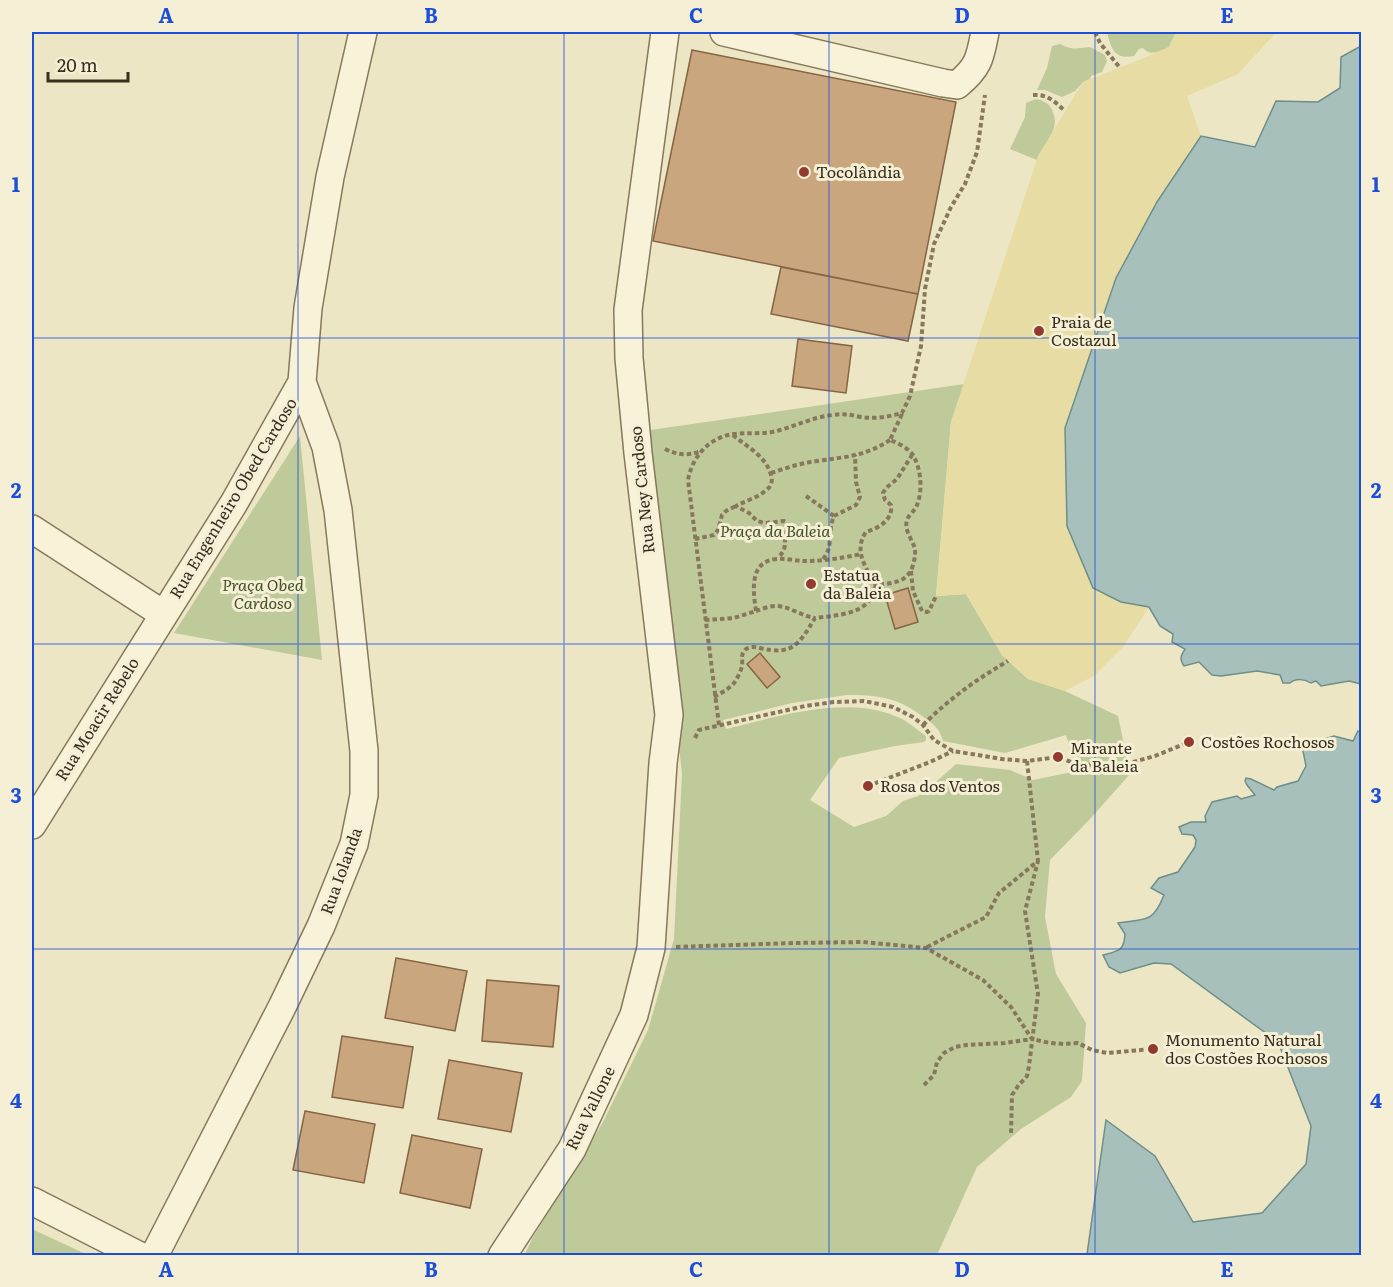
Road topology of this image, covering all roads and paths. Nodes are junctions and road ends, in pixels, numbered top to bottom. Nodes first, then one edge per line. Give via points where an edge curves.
1 (363, 32) edge
2 (665, 32) edge
3 (724, 32) edge
4 (985, 32) edge
5 (1095, 32) edge
6 (1120, 68) dead end
7 (986, 89) dead end
8 (1034, 95) dead end
9 (1065, 111) dead end
10 (302, 382) junction
11 (902, 413) junction
12 (635, 429) junction
13 (732, 434) junction
14 (890, 440) junction
15 (702, 450) junction
16 (913, 454) junction
17 (855, 455) junction
18 (771, 473) junction
19 (806, 496) dead end
20 (736, 506) junction
21 (834, 516) junction
22 (32, 529) edge
23 (695, 539) junction
24 (861, 554) junction
25 (778, 558) junction
26 (823, 560) junction
27 (911, 570) junction
28 (876, 585) junction
29 (936, 596) dead end
30 (756, 611) junction
31 (164, 614) junction
32 (815, 618) junction
33 (705, 620) junction
34 (1008, 662) dead end
35 (714, 697) junction
36 (923, 725) junction
37 (1189, 742) dead end
38 (953, 751) junction
39 (1027, 761) junction
40 (868, 786) dead end
41 (32, 825) edge
42 (1038, 861) junction
43 (651, 948) junction
44 (926, 948) junction
45 (1032, 1038) junction
46 (1153, 1049) dead end
47 (924, 1085) dead end
48 (1011, 1133) dead end
49 (32, 1201) edge
50 (140, 1256) edge
51 (154, 1256) edge
52 (502, 1256) edge

1 - 10 street via 330,177 308,308
2 - 12 street, Rua Ney Cardoso via 628,310
3 - 4 street via 957,85 980,59
5 - 6 path
7 - 11 path via 977,152 934,244 925,289 921,346 910,396
8 - 9 path via 1056,101
10 - 31 street, Rua Engenheiro Obed Cardoso via 234,503
10 - 51 street, Rua Iolanda via 326,447 338,510 364,751 364,795 354,844 321,926
11 - 13 path via 878,418 832,415 773,432
11 - 14 path
12 - 15 path via 670,452 687,454
12 - 43 street, Rua Ney Cardoso via 669,715
13 - 15 path
13 - 18 path via 762,457
14 - 16 path
14 - 17 path
15 - 23 path via 688,480
16 - 24 path via 884,491 883,497 891,505 890,514 883,525 862,537
16 - 27 path via 920,486 915,510 906,523 915,552
17 - 18 path
17 - 21 path via 860,497 856,505
18 - 20 path via 772,485 768,489
19 - 21 path
20 - 23 path via 722,515 714,535
20 - 25 path via 765,524 787,522 786,545
21 - 26 path via 830,546
22 - 31 street
23 - 33 path
24 - 26 path
24 - 28 path
25 - 26 path
25 - 30 path via 757,570
27 - 28 path via 895,583
27 - 29 path via 913,591 922,611 929,611
28 - 32 path via 862,608
30 - 32 path via 784,606
30 - 33 path via 734,618
31 - 41 street, Rua Moacir Rebelo
32 - 35 path via 803,638 785,651 746,649 734,683
33 - 35 path
34 - 36 path via 968,686
35 - 36 path via 719,725 847,701 893,707
36 - 38 path via 934,740
37 - 39 path via 1119,766 1076,764 1058,757
38 - 39 path
38 - 40 path
39 - 42 path
42 - 44 path via 999,893 986,917
42 - 45 path via 1025,911 1038,994
43 - 44 path via 863,942
43 - 52 street, Rua Vallone via 634,1015 572,1149
44 - 45 path via 983,980 1011,1006
45 - 46 path via 1050,1043 1078,1043 1107,1053
45 - 47 path via 955,1047 944,1053 934,1076
45 - 48 path via 1027,1076 1012,1095
49 - 50 street

